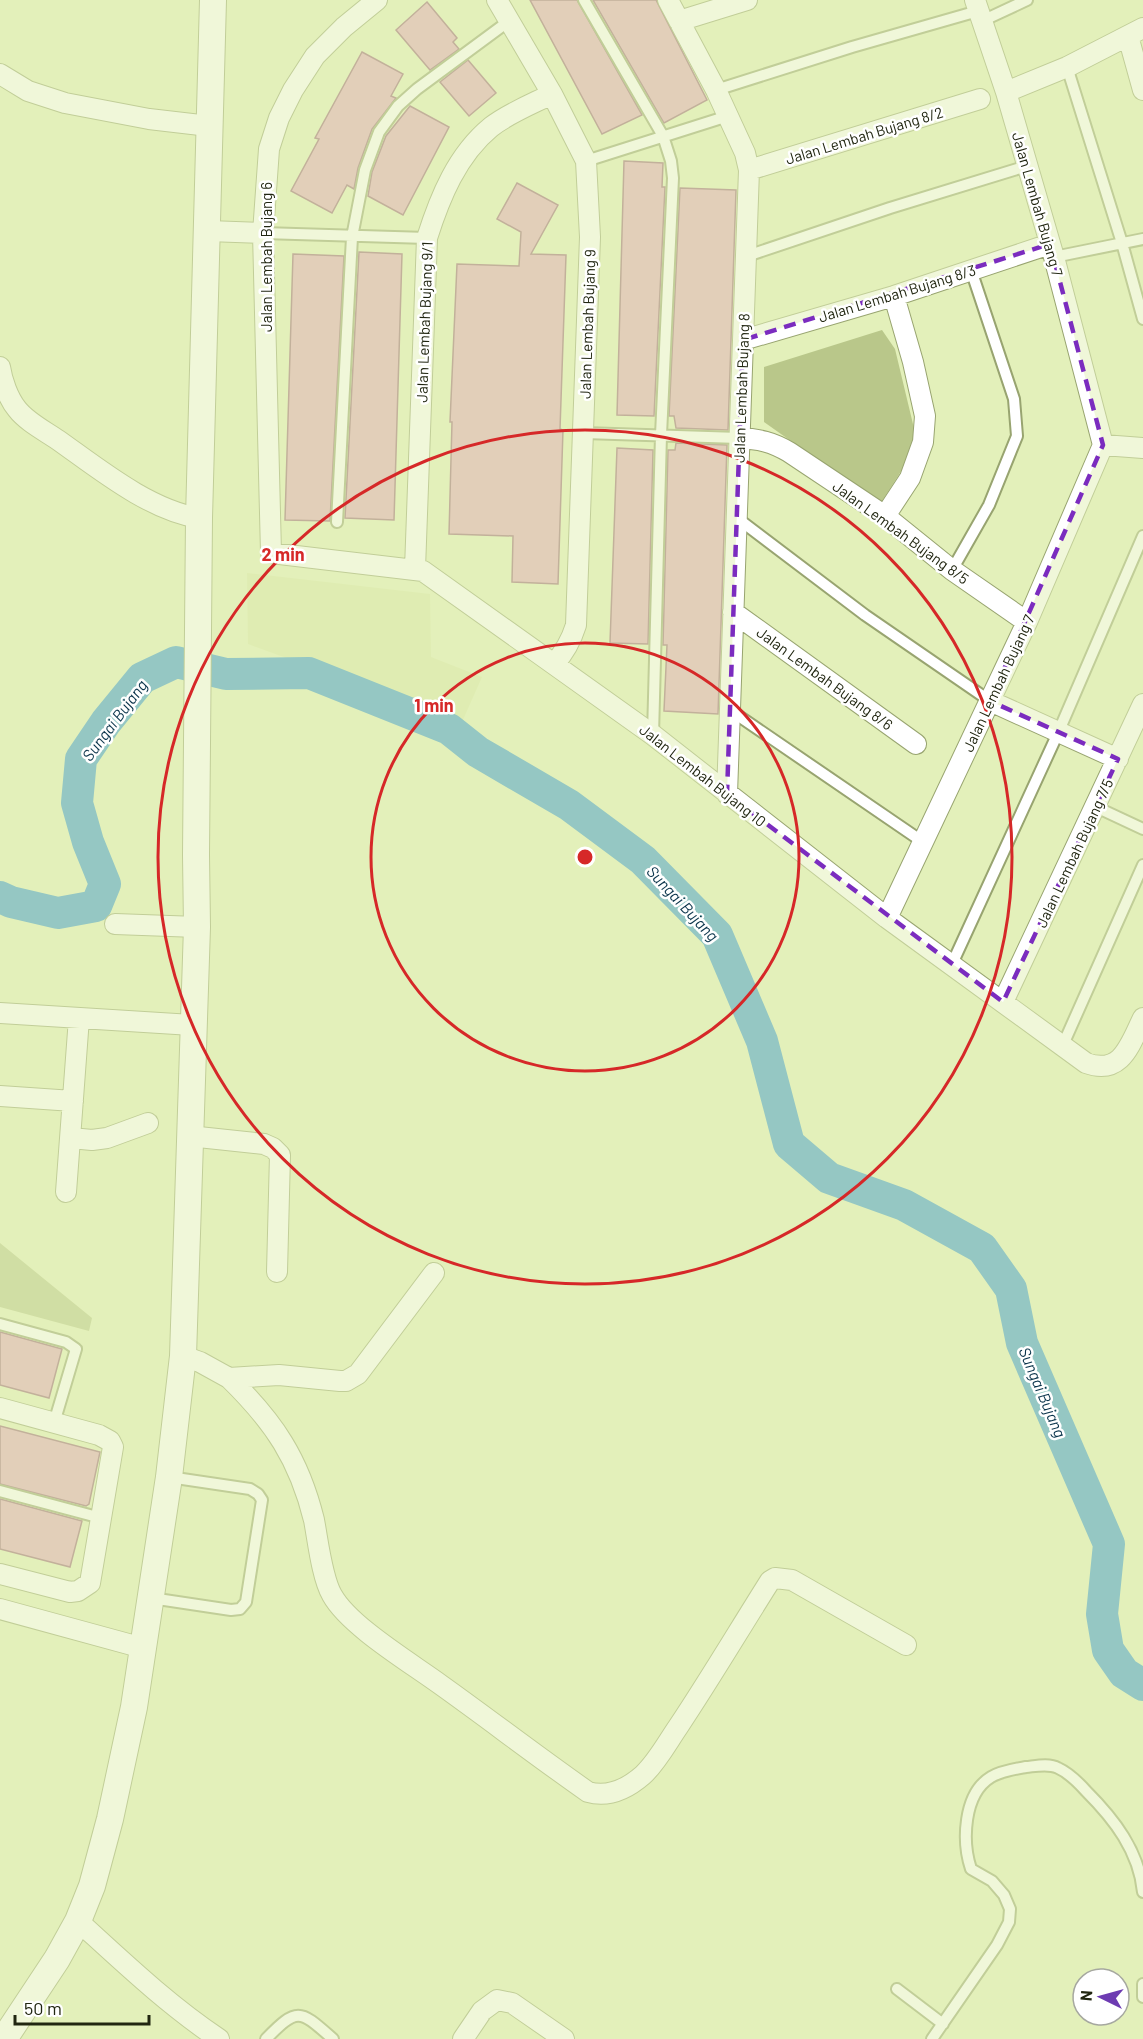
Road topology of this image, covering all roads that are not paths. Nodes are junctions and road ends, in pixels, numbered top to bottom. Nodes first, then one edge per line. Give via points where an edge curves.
1 (213, 0) edge
2 (377, 0) edge
3 (497, 0) edge
4 (584, 0) edge
5 (668, 0) edge
6 (747, 0) edge
7 (1027, 0) edge
8 (978, 11) edge
9 (509, 21) junction
10 (679, 21) junction
11 (1135, 32) edge
12 (1067, 67) junction
13 (0, 74) edge
14 (716, 90) junction
15 (1143, 90) edge
16 (1006, 93) junction
17 (552, 94) junction
18 (980, 99) dead end
19 (728, 116) junction
20 (209, 126) junction
21 (663, 136) junction
22 (586, 161) junction
23 (1027, 166) junction
24 (749, 170) junction
25 (208, 231) junction
26 (263, 233) junction
27 (352, 237) junction
28 (426, 238) junction
29 (1143, 239) edge
30 (1122, 243) junction
31 (1052, 250) junction
32 (747, 256) junction
33 (971, 270) junction
34 (894, 296) junction
35 (1143, 319) edge
36 (743, 340) junction
37 (0, 367) edge
38 (584, 434) junction
39 (661, 435) junction
40 (739, 438) junction
41 (1103, 445) junction
42 (1143, 448) edge
43 (885, 516) junction
44 (199, 518) junction
45 (736, 518) junction
46 (337, 522) dead end
47 (1143, 536) edge
48 (271, 554) joint
49 (415, 569) junction
50 (952, 570) junction
51 (733, 612) junction
52 (1027, 622) junction
53 (554, 664) junction
54 (990, 701) junction
55 (1143, 704) edge
56 (730, 710) junction
57 (1058, 733) junction
58 (653, 735) junction
59 (916, 744) dead end
60 (1118, 759) junction
61 (727, 794) junction
62 (1096, 807) junction
63 (1143, 829) edge
64 (923, 842) junction
65 (1143, 865) edge
66 (888, 918) junction
67 (115, 924) dead end
68 (197, 927) junction
69 (952, 964) junction
70 (1003, 1002) junction
71 (0, 1013) edge
72 (79, 1018) junction
73 (1143, 1018) edge
74 (192, 1025) junction
75 (1137, 1045) edge
76 (1062, 1047) junction
77 (0, 1096) edge
78 (73, 1101) junction
79 (148, 1123) dead end
80 (189, 1136) junction
81 (71, 1138) junction
82 (66, 1192) dead end
83 (277, 1272) dead end
84 (434, 1273) dead end
85 (0, 1324) edge
86 (183, 1356) junction
87 (229, 1378) junction
88 (0, 1408) edge
89 (54, 1423) junction
90 (169, 1477) junction
91 (0, 1491) edge
92 (101, 1518) junction
93 (0, 1574) edge
94 (151, 1598) junction
95 (0, 1609) edge
96 (906, 1646) dead end
97 (143, 1648) junction
98 (1143, 1893) edge
99 (78, 1921) junction
100 (1143, 1984) edge
101 (897, 1989) dead end
102 (1143, 1997) edge
103 (943, 2024) junction
104 (4, 2039) edge
105 (219, 2039) edge
106 (266, 2039) edge
107 (333, 2039) edge
108 (463, 2039) edge
109 (564, 2039) edge
110 (932, 2039) edge

1 - 20 street
2 - 26 street, Jalan Lembah Bujang 6 via 315,56 279,118 269,149
3 - 9 street, Jalan Lembah Bujang 9
4 - 21 lane
5 - 10 street, Jalan Lembah Bujang 8
6 - 10 street
7 - 8 lane
8 - 14 lane
8 - 16 street, Jalan Lembah Bujang 7
9 - 17 street, Jalan Lembah Bujang 9
9 - 27 lane via 398,106 380,132 365,170
10 - 14 street, Jalan Lembah Bujang 8
11 - 12 street
11 - 15 street
12 - 16 street
12 - 30 lane
13 - 20 street via 28,91 65,103
14 - 19 street, Jalan Lembah Bujang 8
16 - 23 street, Jalan Lembah Bujang 7
17 - 22 street, Jalan Lembah Bujang 9
17 - 28 street, Jalan Lembah Bujang 9/1 via 492,126 471,146 438,203
18 - 24 street, Jalan Lembah Bujang 8/2
19 - 21 lane
19 - 24 street, Jalan Lembah Bujang 8
20 - 25 street
21 - 22 lane
21 - 39 lane via 673,178
22 - 38 street, Jalan Lembah Bujang 9 via 590,237
23 - 31 street, Jalan Lembah Bujang 7
23 - 32 lane
24 - 32 street, Jalan Lembah Bujang 8
25 - 26 street
25 - 44 street
26 - 27 lane
26 - 48 street, Jalan Lembah Bujang 6
27 - 28 lane
27 - 46 lane
28 - 49 street, Jalan Lembah Bujang 9/1
29 - 30 lane
30 - 31 lane
30 - 35 lane
31 - 33 street, Jalan Lembah Bujang 8/3
31 - 41 street, Jalan Lembah Bujang 7
32 - 36 street, Jalan Lembah Bujang 8
33 - 34 street, Jalan Lembah Bujang 8/3
33 - 50 lane via 1014,399 1017,436 989,505
34 - 36 street, Jalan Lembah Bujang 8/3
34 - 43 street via 925,416 923,442 910,478
36 - 40 street, Jalan Lembah Bujang 8
37 - 44 street via 17,410 34,423 146,498 172,512
38 - 39 lane
38 - 53 street, Jalan Lembah Bujang 9 via 576,625 564,654
39 - 40 lane
39 - 58 lane
40 - 43 street, Jalan Lembah Bujang 8/5 via 775,443
40 - 45 street, Jalan Lembah Bujang 8
41 - 42 street
41 - 52 street, Jalan Lembah Bujang 7
43 - 50 street, Jalan Lembah Bujang 8/5
44 - 68 street
45 - 51 street, Jalan Lembah Bujang 8
45 - 54 lane via 865,615
47 - 57 lane
48 - 49 street, Jalan Lembah Bujang 10
49 - 53 street, Jalan Lembah Bujang 10 via 431,576
50 - 52 street, Jalan Lembah Bujang 8/5
51 - 56 street, Jalan Lembah Bujang 8
51 - 59 street, Jalan Lembah Bujang 8/6
52 - 54 street, Jalan Lembah Bujang 7
53 - 58 street, Jalan Lembah Bujang 10
54 - 57 street
54 - 64 street, Jalan Lembah Bujang 7
55 - 60 street, Jalan Lembah Bujang 7/5
56 - 61 street, Jalan Lembah Bujang 8
56 - 64 lane
57 - 60 street
57 - 69 lane
58 - 61 street, Jalan Lembah Bujang 10
60 - 62 street, Jalan Lembah Bujang 7/5
61 - 66 street, Jalan Lembah Bujang 10
62 - 63 lane
62 - 70 street, Jalan Lembah Bujang 7/5
64 - 66 street, Jalan Lembah Bujang 7
65 - 76 lane
66 - 69 street, Jalan Lembah Bujang 10
67 - 68 street
68 - 74 street
69 - 70 street, Jalan Lembah Bujang 10
70 - 76 street, Jalan Lembah Bujang 10
71 - 72 street
72 - 74 street
72 - 78 street
73 - 75 street
74 - 80 street
75 - 76 street, Jalan Lembah Bujang 10 via 1106,1067 1086,1064
77 - 78 street
78 - 81 street
79 - 81 street via 107,1138
80 - 83 street via 264,1144 280,1155
80 - 86 street
81 - 82 street
84 - 87 street via 352,1378
85 - 89 lane via 66,1342 76,1349
86 - 87 street
86 - 90 street
87 - 96 street via 254,1402 295,1463 306,1491 331,1593 342,1611 588,1792 611,1794 644,1774 770,1581 776,1578 792,1581
88 - 89 street
89 - 92 street via 110,1441 113,1453
90 - 94 street
90 - 94 lane via 250,1489 260,1497 260,1512 246,1602 240,1609
91 - 92 lane
92 - 93 street via 92,1577 85,1588 70,1592
94 - 97 street
95 - 97 street
97 - 99 street via 110,1819
98 - 103 lane via 1133,1855 1121,1831 1072,1777 1056,1767 1041,1765 991,1777 977,1791 968,1815 967,1858 971,1869 992,1881 1004,1895 1010,1909 1009,1922
99 - 104 street
99 - 105 street via 144,1981
100 - 102 lane
101 - 103 lane
103 - 110 lane
106 - 107 lane via 284,2020 295,2016 310,2019
108 - 109 street via 482,2011 497,2000 512,2003

